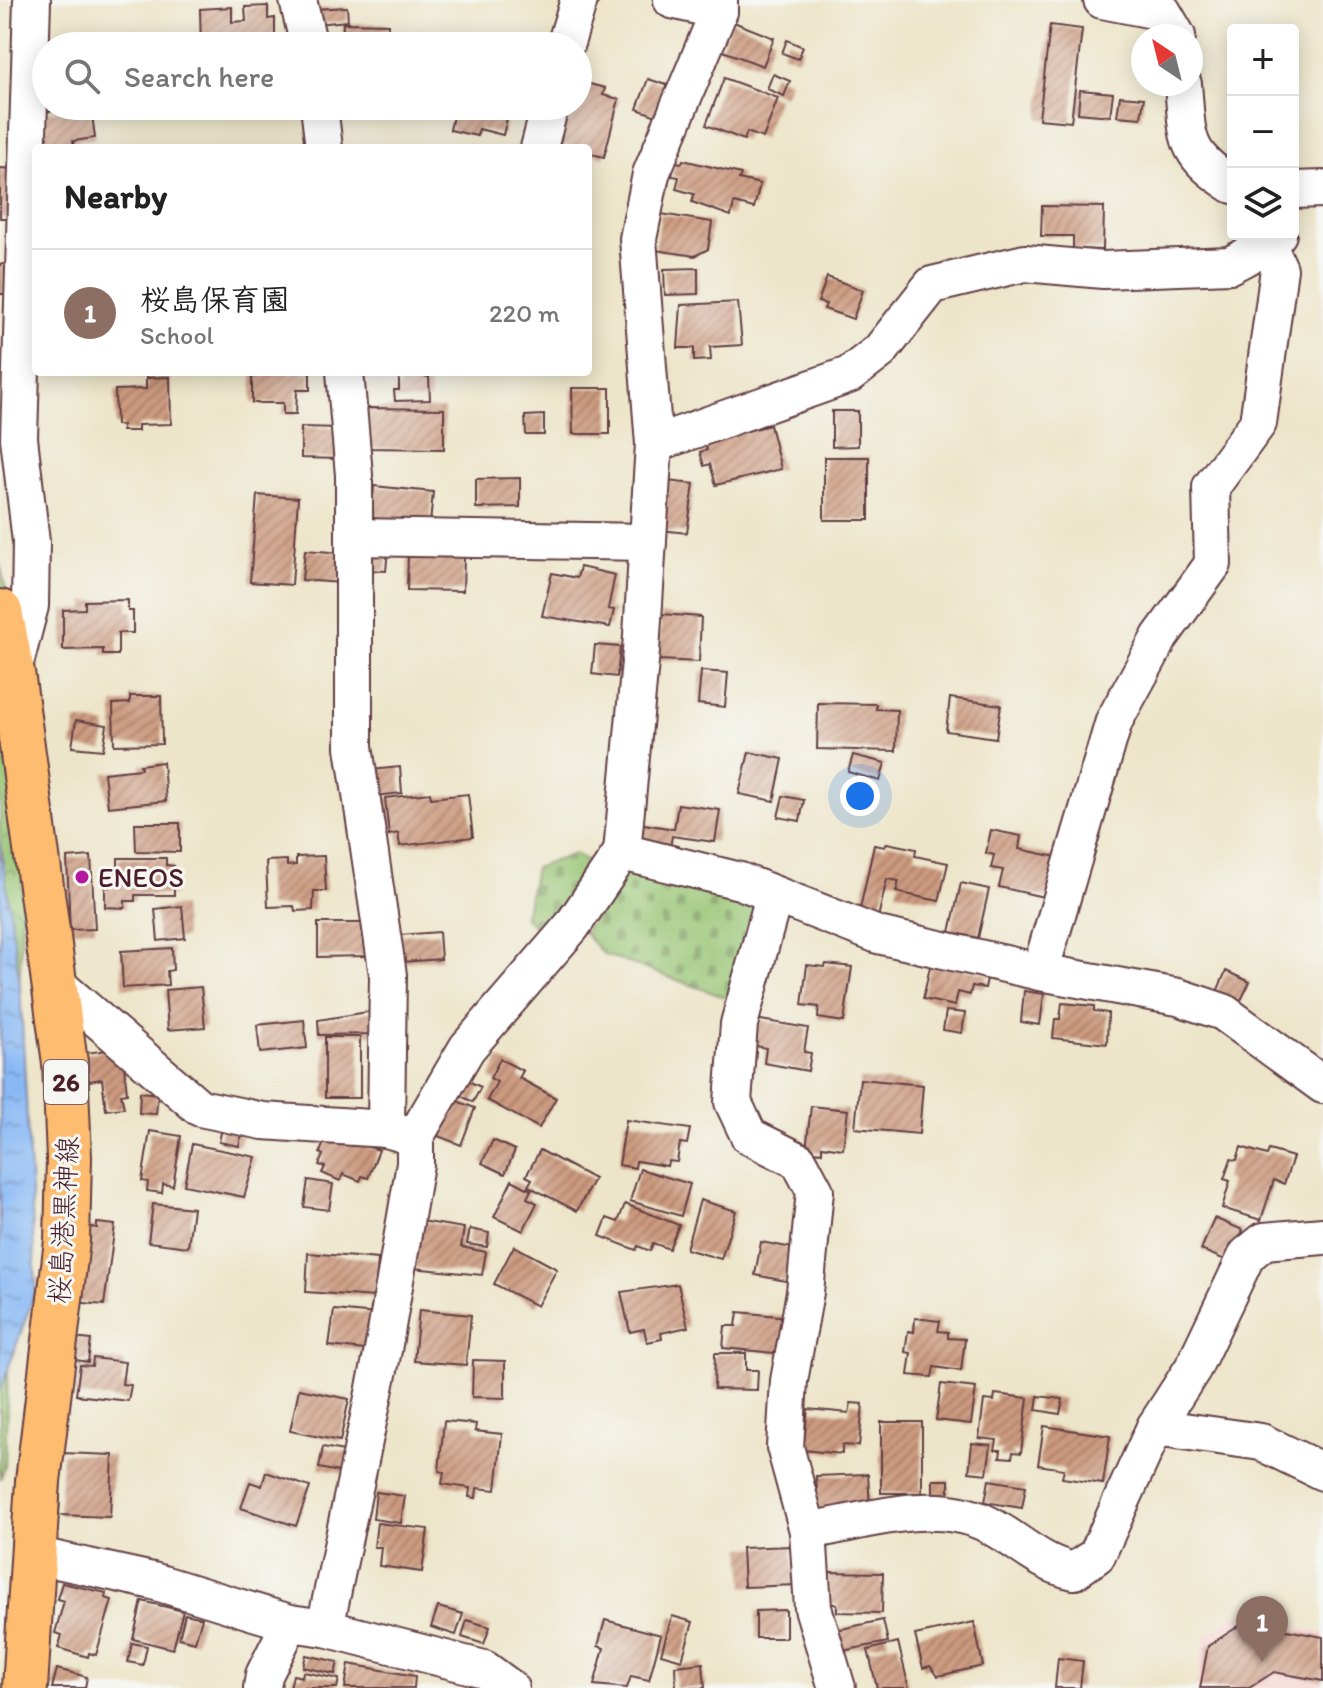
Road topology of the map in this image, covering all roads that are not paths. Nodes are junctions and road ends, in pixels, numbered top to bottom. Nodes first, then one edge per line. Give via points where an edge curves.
1 (32, 0) edge
2 (298, 0) edge
3 (579, 0) edge
4 (672, 0) edge
5 (1102, 0) edge
6 (719, 5) edge
7 (1170, 24) edge
8 (306, 32) edge
9 (569, 32) edge
10 (1184, 96) edge
11 (321, 120) edge
12 (546, 120) edge
13 (324, 144) edge
14 (540, 144) edge
15 (1227, 181) edge
16 (1323, 189) edge
17 (1299, 191) edge
18 (1273, 240) edge
19 (29, 315) edge
20 (345, 376) edge
21 (654, 444) junction
22 (355, 537) junction
23 (648, 542) junction
24 (0, 612) edge
25 (12, 672) junction
26 (622, 852) junction
27 (774, 896) junction
28 (1040, 972) junction
29 (51, 979) junction
30 (1323, 1085) edge
31 (400, 1133) junction
32 (1323, 1236) edge
33 (1155, 1427) junction
34 (1323, 1472) edge
35 (808, 1531) junction
36 (34, 1555) junction
37 (308, 1626) junction
38 (25, 1688) edge
39 (262, 1688) edge
40 (510, 1688) edge
41 (837, 1688) edge

1 - 19 street
2 - 8 street
3 - 9 street
4 - 6 street
5 - 7 street via 1163,12
6 - 21 street via 651,174 638,239
10 - 15 street via 1187,135 1201,164
11 - 13 street
12 - 14 street
16 - 17 street
18 - 21 street via 1230,265 1103,270 1025,263 932,285 880,351 849,375
18 - 28 street via 1279,269 1258,423 1211,487 1213,564 1160,637 1114,721
19 - 25 street via 19,438 31,542 30,606
20 - 22 street
21 - 23 street
22 - 23 street
22 - 31 street via 354,747 388,975
23 - 26 street
24 - 25 main road, 桜島港黒神線 / 26
25 - 29 main road, 桜島港黒神線 / 26
26 - 27 street via 740,881
26 - 31 street via 572,926
27 - 28 street via 878,935
27 - 35 street via 739,1024 733,1102 749,1136 799,1161 815,1191 785,1447
28 - 30 street via 1178,997 1223,1012
29 - 31 street via 200,1108 263,1121
29 - 36 main road, 桜島港黒神線 / 26 via 65,1063 67,1241
31 - 37 street via 415,1164 396,1279
32 - 33 street via 1264,1241 1247,1255 1193,1368
33 - 34 street via 1261,1442
33 - 35 street via 1097,1555 1074,1571 1048,1565 984,1522 942,1510
35 - 41 street via 813,1608
36 - 37 street via 153,1581
36 - 38 main road, 桜島港黒神線 / 26
37 - 39 street via 264,1675
37 - 40 street via 484,1669

